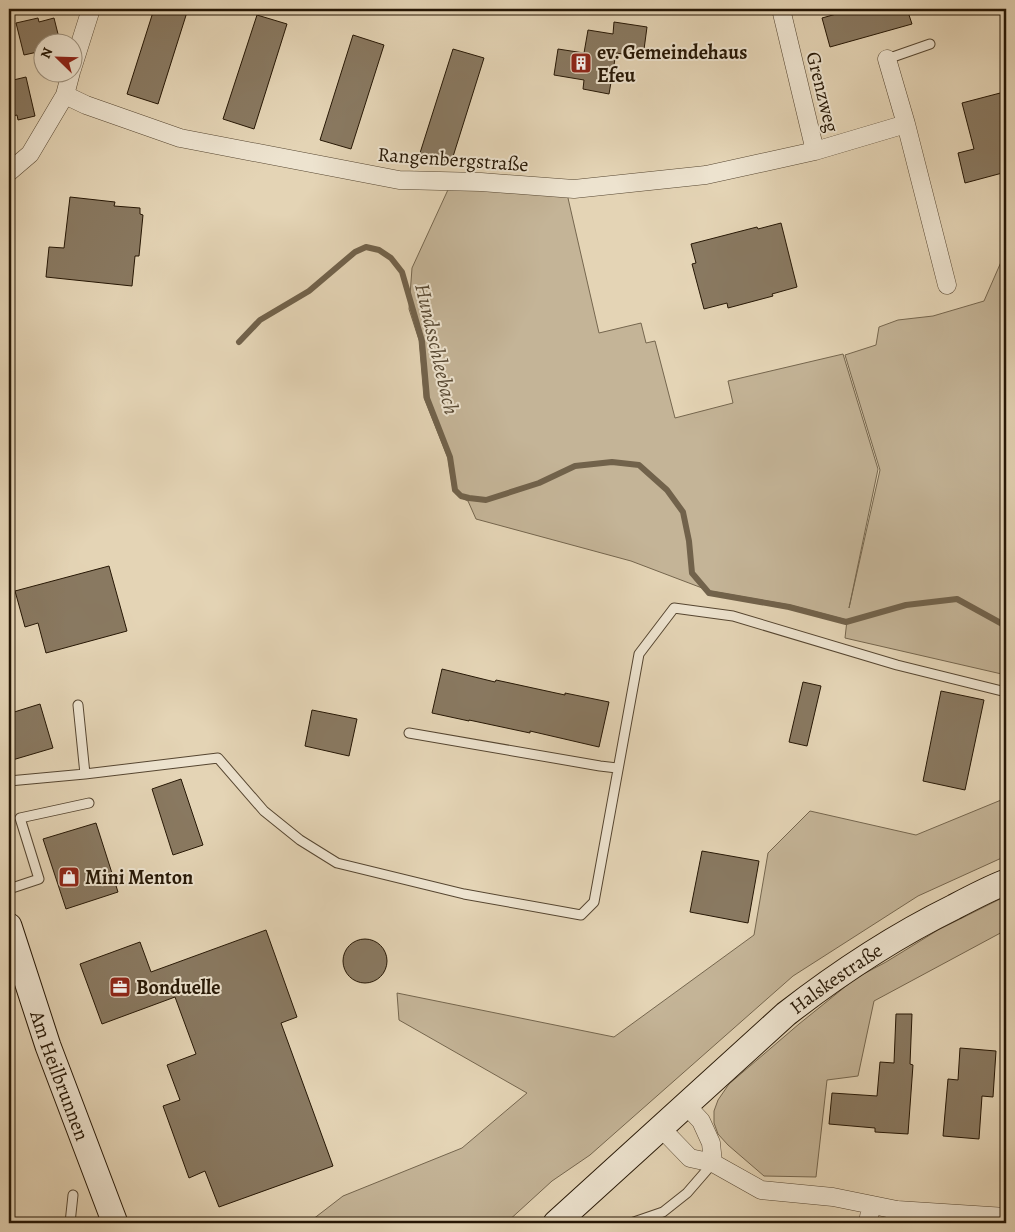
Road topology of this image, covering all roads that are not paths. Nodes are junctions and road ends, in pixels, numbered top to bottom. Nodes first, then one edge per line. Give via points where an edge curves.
1 (90, 9) edge
2 (781, 9) edge
3 (82, 36) edge
4 (930, 44) dead end
5 (887, 59) joint
6 (68, 82) edge
7 (65, 95) junction
8 (906, 124) junction
9 (815, 151) junction
10 (9, 172) edge
11 (947, 285) dead end
12 (1006, 692) edge
13 (78, 705) dead end
14 (410, 733) dead end
15 (617, 768) junction
16 (85, 774) junction
17 (9, 781) edge
18 (89, 803) dead end
19 (1006, 882) edge
20 (9, 889) edge
21 (9, 926) edge
22 (686, 1105) junction
23 (661, 1128) junction
24 (713, 1163) junction
25 (73, 1195) dead end
26 (871, 1205) junction
27 (1006, 1216) edge
28 (70, 1223) edge
29 (116, 1223) edge
30 (556, 1223) edge
31 (631, 1223) edge
32 (868, 1223) edge

1 - 3 street
2 - 9 street, Grenzweg
4 - 5 lane
5 - 8 street
6 - 7 street
7 - 9 street, Rangenbergstraße via 180,138 399,180 574,189 706,175
7 - 10 street via 30,154
8 - 9 street, Grenzweg
8 - 11 street
12 - 15 lane via 897,665 733,616 674,608 639,654
13 - 16 lane
14 - 15 lane
15 - 16 lane via 594,902 581,915 464,894 337,863 264,812 218,758
16 - 17 lane
18 - 20 lane via 20,818 39,879
19 - 22 street, Halskestraße via 932,918 849,967 786,1014
21 - 29 street, Am Heilbrunnen via 48,1046
22 - 23 street, Halskestraße
22 - 24 street via 702,1121 711,1143
23 - 24 street via 690,1158
23 - 30 street, Halskestraße
24 - 26 street via 761,1190 833,1197
24 - 31 lane via 687,1193 662,1212
25 - 28 lane
26 - 27 street via 897,1210
26 - 32 street

